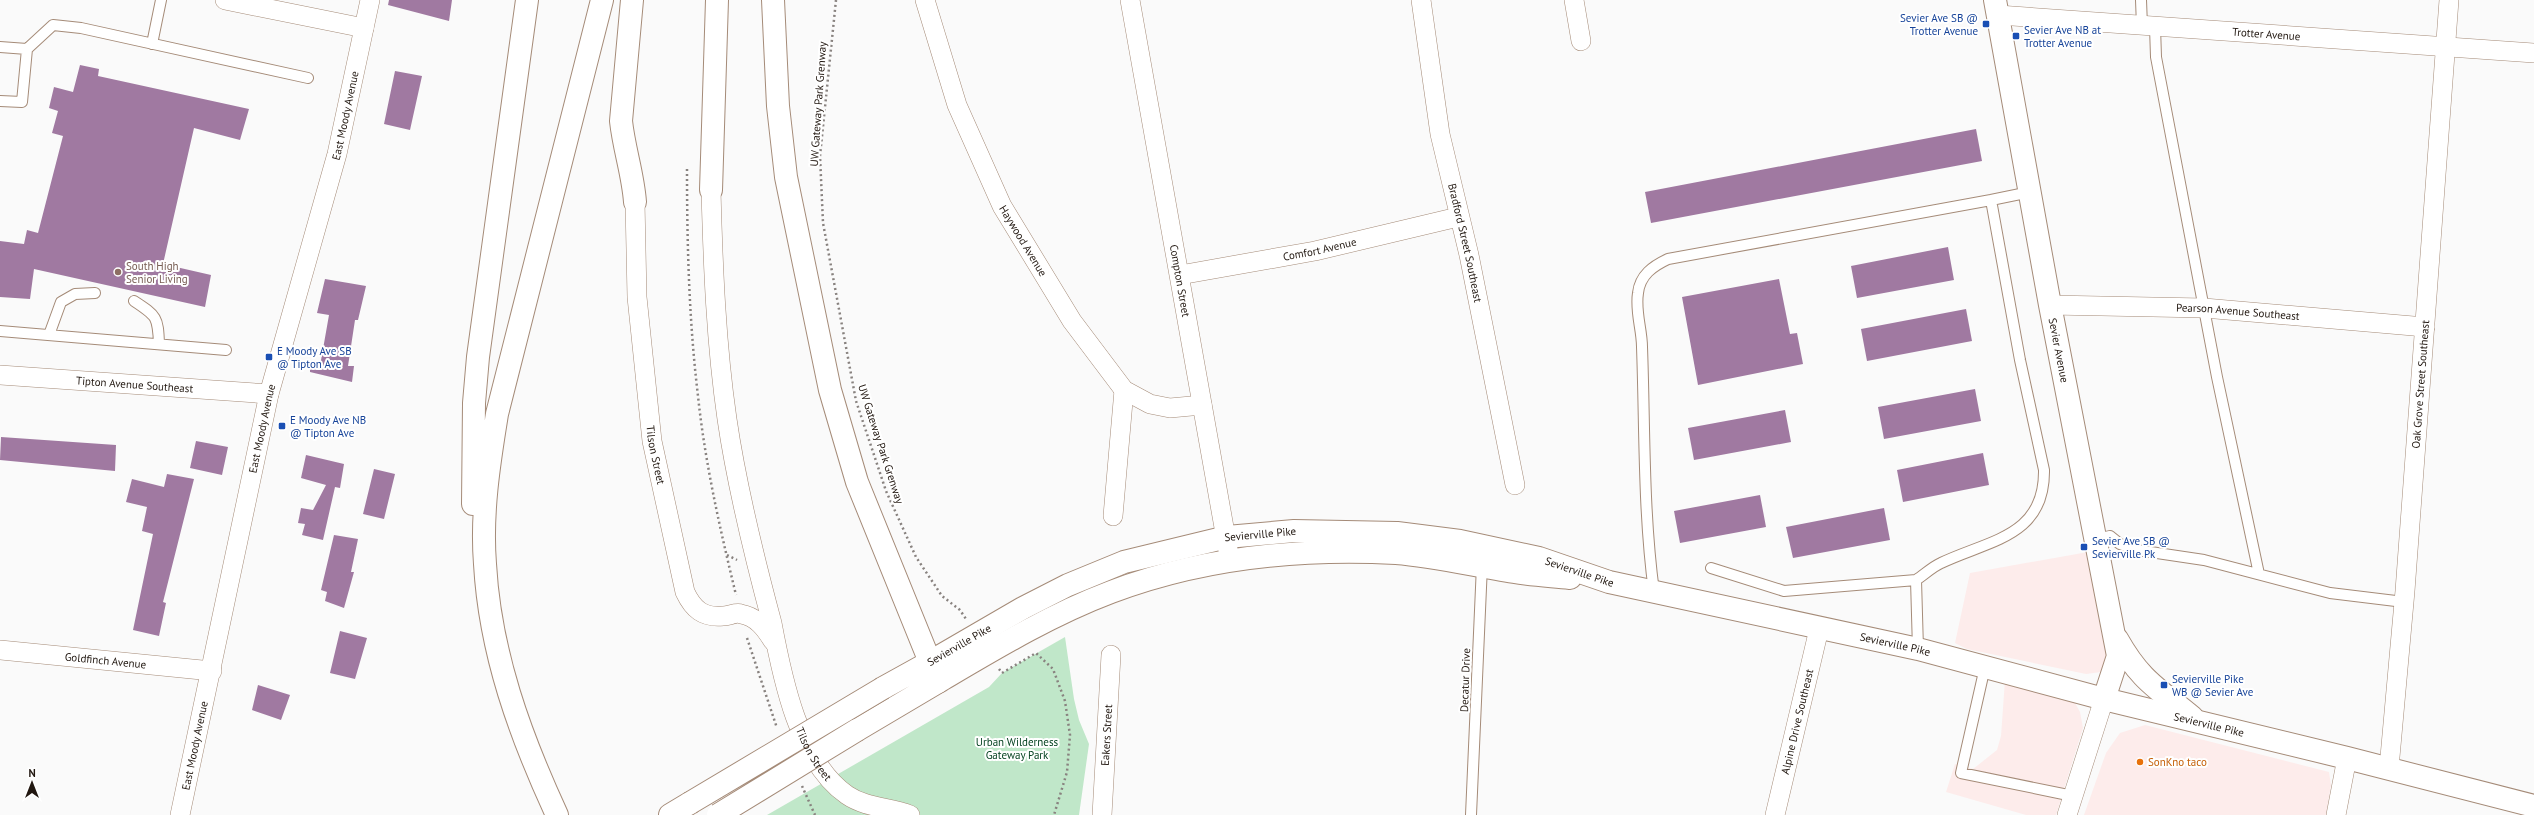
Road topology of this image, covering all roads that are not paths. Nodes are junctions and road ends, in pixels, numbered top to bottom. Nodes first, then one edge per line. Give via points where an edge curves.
1 (160, 0) edge
2 (225, 0) edge
3 (370, 0) edge
4 (527, 0) edge
5 (602, 0) edge
6 (632, 0) edge
7 (717, 0) edge
8 (773, 0) edge
9 (925, 0) edge
10 (1130, 0) edge
11 (1421, 0) edge
12 (1574, 0) edge
13 (2141, 0) edge
14 (2448, 0) edge
15 (1996, 7) edge
16 (2148, 27) junction
17 (364, 28) junction
18 (1581, 41) dead end
19 (152, 44) junction
20 (0, 47) edge
21 (2444, 47) junction
22 (27, 49) junction
23 (2534, 53) edge
24 (308, 78) dead end
25 (0, 101) edge
26 (711, 190) joint
27 (2030, 192) junction
28 (1991, 200) junction
29 (635, 202) joint
30 (1458, 217) junction
31 (1180, 275) junction
32 (95, 293) dead end
33 (134, 301) dead end
34 (2050, 305) junction
35 (2204, 308) junction
36 (2425, 327) junction
37 (0, 331) edge
38 (49, 335) junction
39 (158, 344) junction
40 (226, 350) dead end
41 (0, 375) edge
42 (1124, 390) junction
43 (269, 394) junction
44 (1202, 405) junction
45 (1515, 485) dead end
46 (1113, 516) dead end
47 (1227, 537) junction
48 (2096, 539) junction
49 (1482, 556) junction
50 (1230, 561) junction
51 (484, 562) junction
52 (1711, 568) dead end
53 (2259, 574) junction
54 (760, 578) junction
55 (1916, 580) junction
56 (1654, 592) junction
57 (2404, 602) junction
58 (740, 613) junction
59 (1819, 629) junction
60 (2114, 632) junction
61 (774, 642) junction
62 (1918, 649) junction
63 (0, 650) edge
64 (1111, 655) dead end
65 (930, 662) junction
66 (1985, 667) junction
67 (212, 670) junction
68 (938, 682) junction
69 (2104, 699) junction
70 (2198, 721) junction
71 (2347, 758) junction
72 (2389, 768) junction
73 (543, 785) junction
74 (2073, 796) junction
75 (2534, 806) edge
76 (180, 815) edge
77 (551, 815) edge
78 (556, 815) edge
79 (670, 815) edge
80 (718, 815) edge
81 (910, 815) edge
82 (1102, 815) edge
83 (1471, 815) edge
84 (1775, 815) edge
85 (2067, 815) edge
86 (2336, 815) edge

1 - 19 lane
2 - 17 street
3 - 17 street, East Moody Avenue
4 - 51 main road via 485,295 474,403 473,510
5 - 51 main road via 497,414 487,472
6 - 29 main road via 621,121
7 - 26 main road
8 - 65 main road via 778,106 786,177 830,390 857,482
9 - 42 street, Haywood Avenue via 957,105 1002,206 1072,321
10 - 31 street, Compton Street
11 - 30 street, Bradford Street Southeast via 1440,134
12 - 18 street
13 - 16 lane
14 - 21 street, Oak Grove Street Southeast
15 - 16 street, Trotter Avenue
15 - 27 main road, Sevier Avenue
16 - 21 street, Trotter Avenue
16 - 35 lane
17 - 43 street, East Moody Avenue via 337,154
19 - 22 lane via 81,28 54,25
19 - 24 lane
20 - 22 lane
21 - 23 street, Trotter Avenue
21 - 36 street, Oak Grove Street Southeast
22 - 25 lane via 22,102
26 - 54 street, Tilson Street via 717,327 725,404 741,501
27 - 28 lane
27 - 34 main road, Sevier Avenue
28 - 55 lane via 2020,360 2044,470 2044,484 2034,513 2024,525 2008,536 1939,563
28 - 56 lane via 1668,259 1652,266 1638,292 1637,310 1642,346 1645,509
29 - 58 street, Tilson Street via 637,297 651,434 685,592 693,607 704,614 722,616
30 - 31 street, Comfort Avenue via 1315,251
30 - 45 street, Bradford Street Southeast via 1469,255
31 - 44 street, Compton Street
32 - 38 lane via 75,294 61,302
33 - 39 lane via 148,310 158,322
34 - 35 street, Pearson Avenue Southeast
34 - 48 main road, Sevier Avenue
35 - 36 street, Pearson Avenue Southeast
35 - 53 lane
36 - 57 street, Oak Grove Street Southeast
37 - 38 lane
38 - 39 lane
39 - 40 lane
41 - 43 street, Tipton Avenue Southeast
42 - 44 street, Haywood Avenue via 1150,404 1170,408
42 - 46 street
43 - 67 street, East Moody Avenue
44 - 47 street, Compton Street
47 - 49 main road, Sevierville Pike via 1294,531 1350,530 1397,533
47 - 50 street, Compton Street
47 - 65 main road, Sevierville Pike via 1124,562 1068,585 976,634
48 - 53 lane via 2110,536 2120,544 2137,550 2204,560
48 - 60 main road, Sevier Avenue
49 - 50 main road, Sevierville Pike via 1352,551 1298,553
49 - 56 main road, Sevierville Pike via 1539,558 1609,582
49 - 83 lane, Decatur Drive
50 - 68 main road, Sevierville Pike via 1181,571 1112,592 1056,616
51 - 73 main road via 494,639 504,680 528,752
52 - 55 lane via 1784,591
53 - 57 lane via 2330,593
54 - 58 street via 750,602
54 - 61 street, Tilson Street via 772,623
55 - 62 lane
56 - 59 main road, Sevierville Pike
57 - 72 street, Oak Grove Street Southeast
58 - 61 street, Tilson Street via 759,622
59 - 62 main road, Sevierville Pike
59 - 84 street, Alpine Drive Southeast
60 - 69 main road, Sevier Avenue via 2118,656
60 - 70 main road via 2146,681
61 - 81 street, Tilson Street via 799,725 822,770 848,796 866,804
62 - 66 main road, Sevierville Pike
63 - 67 street, Goldfinch Avenue
64 - 82 street, Eakers Street
65 - 68 main road
65 - 79 main road, Sevierville Pike, bridge
66 - 69 main road, Sevierville Pike
66 - 74 lane via 1961,772
67 - 76 street, East Moody Avenue
68 - 80 main road, Sevierville Pike, bridge
69 - 70 main road, Sevierville Pike
69 - 74 street
70 - 71 main road, Sevierville Pike
71 - 72 main road, Sevierville Pike
71 - 86 street
72 - 75 main road, Sevierville Pike
73 - 77 main road
73 - 78 main road
74 - 85 street

